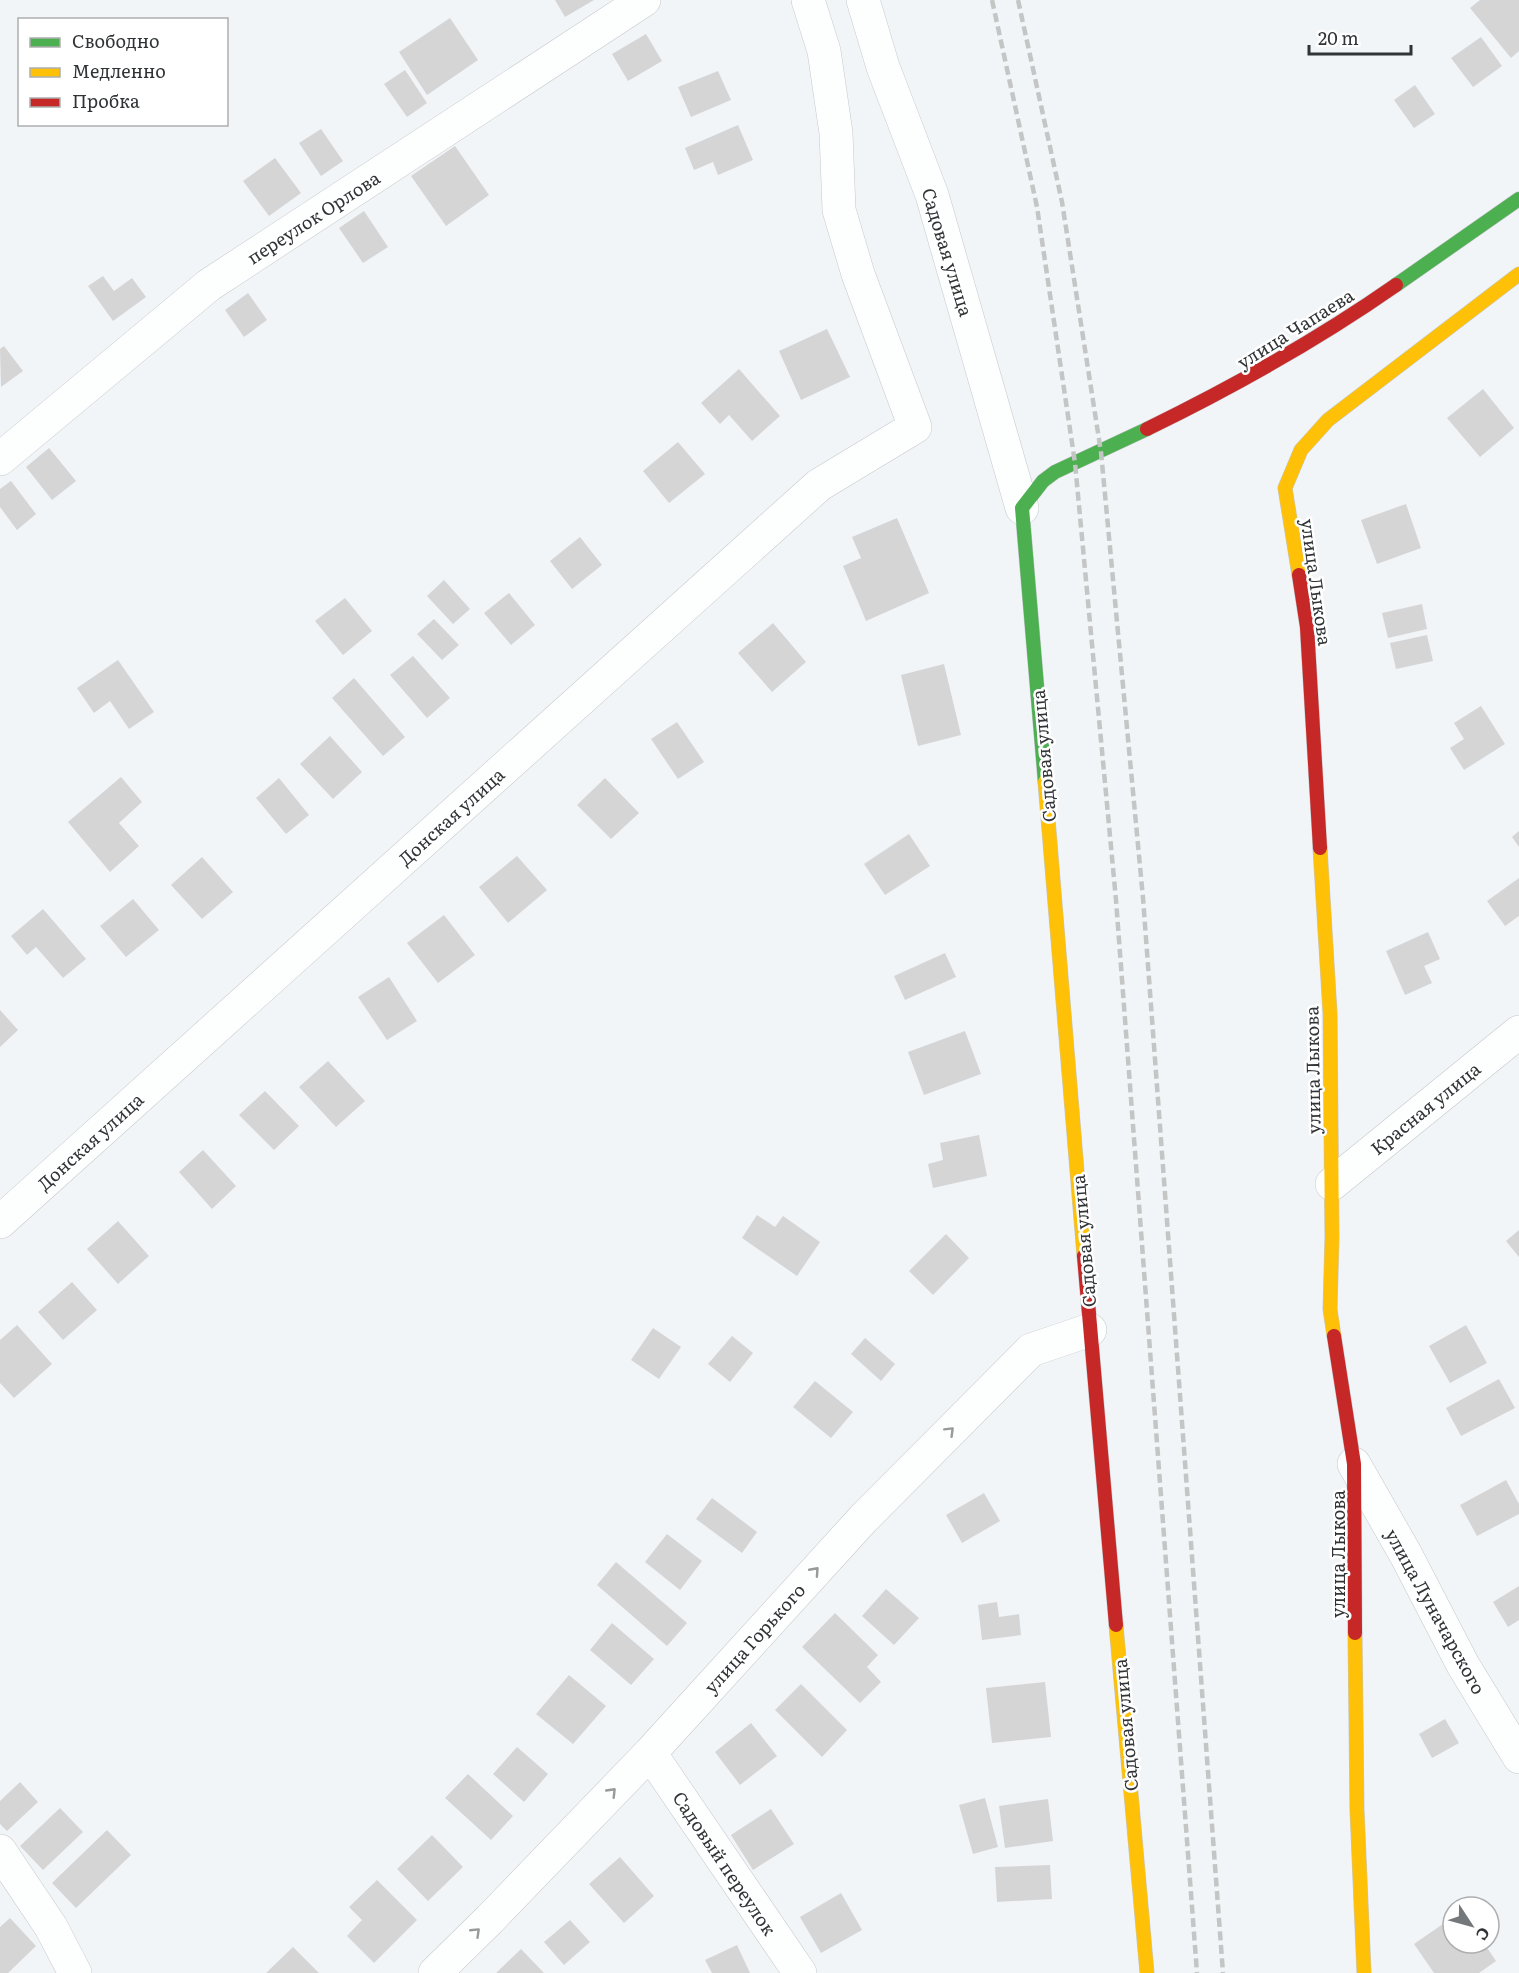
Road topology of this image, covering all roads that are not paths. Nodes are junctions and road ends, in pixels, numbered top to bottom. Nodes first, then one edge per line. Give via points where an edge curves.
1 (644, 0) edge
2 (808, 0) edge
3 (863, 0) edge
4 (1519, 199) edge
5 (1519, 274) edge
6 (0, 459) edge
7 (1022, 508) junction
8 (1519, 1032) edge
9 (1332, 1184) junction
10 (0, 1222) edge
11 (1090, 1330) junction
12 (1354, 1464) junction
13 (650, 1753) junction
14 (1519, 1757) edge
15 (0, 1851) edge
16 (75, 1973) edge
17 (435, 1973) edge
18 (800, 1973) edge
19 (1148, 1973) edge
20 (1364, 1973) edge

1 - 6 street, переулок Орлова via 209,285
2 - 10 street, Донская улица via 824,51 837,133 839,210 858,274 915,427 819,485
3 - 7 street, Садовая улица via 883,67 932,195
4 - 7 street, улица Чапаева via 1293,353 1213,397 1055,472
5 - 9 street, улица Лыкова via 1328,420 1301,450 1285,488 1307,627 1330,1012
7 - 11 street, Садовая улица
8 - 9 street, Красная улица
9 - 12 street, улица Лыкова via 1330,1309
13 -> 11 street, улица Горького via 863,1519 1031,1350
11 - 19 street, Садовая улица
12 - 14 street, улица Луначарского via 1462,1665
12 - 20 street, улица Лыкова via 1357,1810
17 -> 13 street, улица Горького
13 - 18 street, Садовый переулок
15 - 16 street via 51,1927

